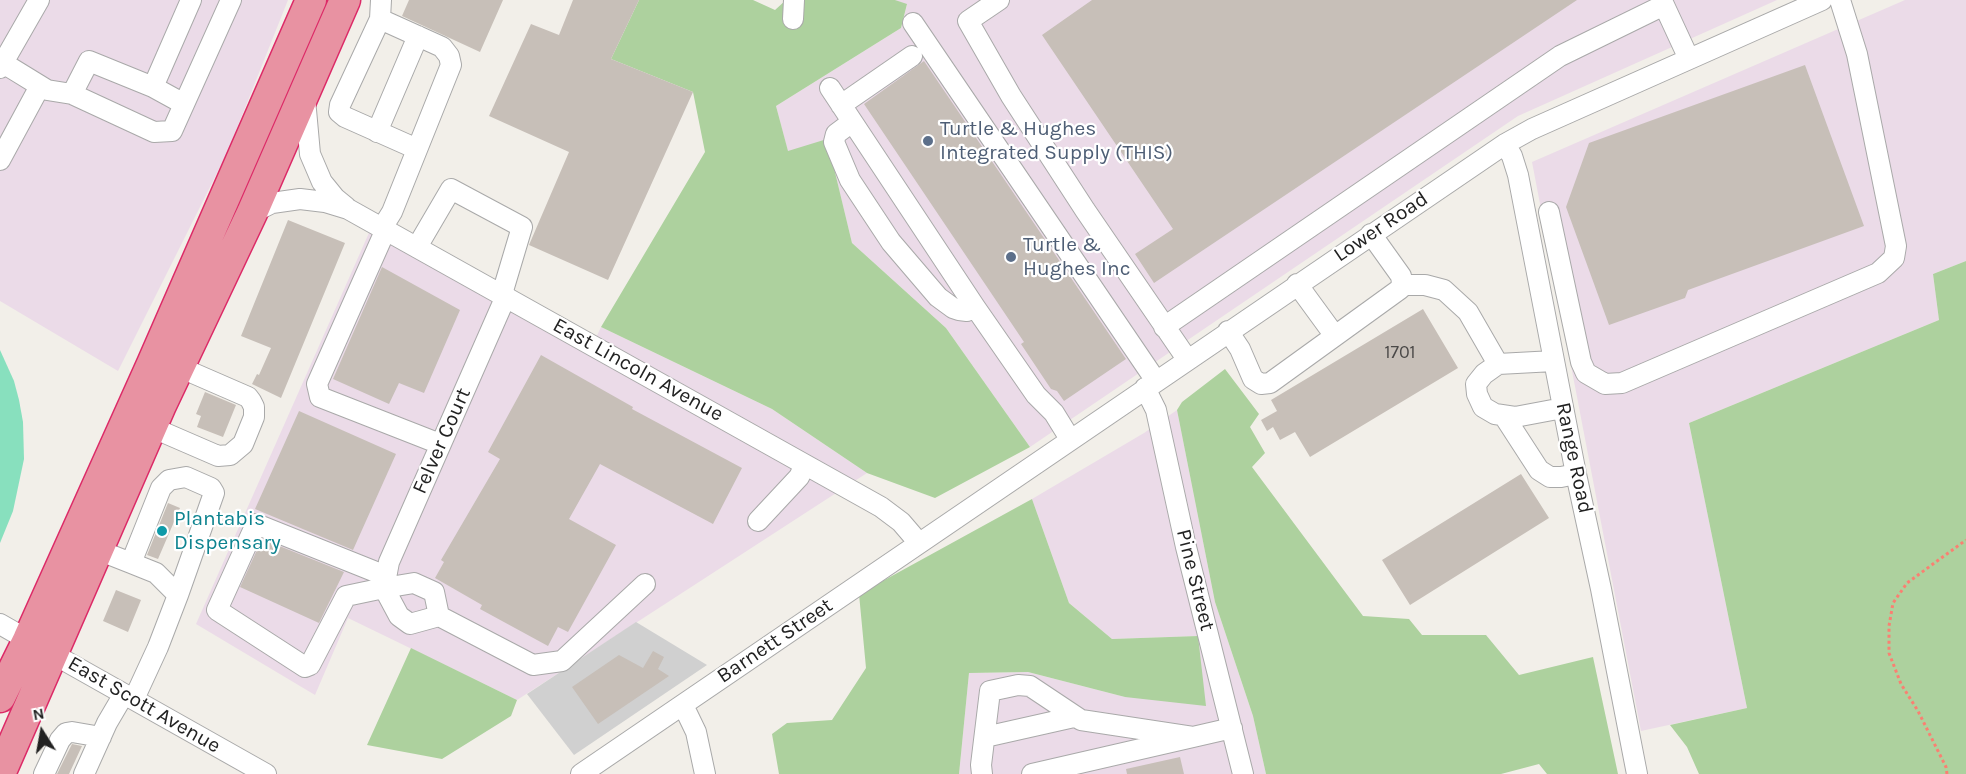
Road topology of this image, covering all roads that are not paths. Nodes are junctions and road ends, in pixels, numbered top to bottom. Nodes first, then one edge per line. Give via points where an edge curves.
1 (39, 0) edge
2 (191, 0) edge
3 (231, 0) edge
4 (311, 0) edge
5 (345, 0) edge
6 (999, 0) edge
7 (1822, 0) edge
8 (1840, 0) edge
9 (1663, 3) edge
10 (381, 9) edge
11 (913, 22) dead end
12 (418, 36) junction
13 (912, 56) dead end
14 (1689, 59) junction
15 (2, 65) edge
16 (40, 86) junction
17 (153, 87) junction
18 (830, 88) dead end
19 (304, 91) junction
20 (72, 94) junction
21 (184, 104) junction
22 (841, 105) junction
23 (852, 122) junction
24 (377, 132) junction
25 (1505, 144) junction
26 (417, 149) junction
27 (0, 159) edge
28 (909, 206) junction
29 (348, 209) junction
30 (1549, 212) dead end
31 (252, 213) junction
32 (880, 225) junction
33 (384, 229) junction
34 (1371, 234) junction
35 (417, 247) junction
36 (1297, 284) junction
37 (1402, 285) junction
38 (504, 295) junction
39 (975, 307) junction
40 (1164, 327) junction
41 (1228, 331) junction
42 (1335, 336) junction
43 (1187, 359) junction
44 (1554, 360) junction
45 (1498, 364) junction
46 (179, 367) junction
47 (1150, 385) junction
48 (1563, 408) junction
49 (1504, 416) junction
50 (151, 427) junction
51 (1070, 439) junction
52 (440, 444) junction
53 (805, 465) junction
54 (1576, 474) junction
55 (970, 508) joint
56 (758, 521) dead end
57 (919, 543) junction
58 (98, 550) junction
59 (131, 563) junction
60 (187, 568) junction
61 (156, 573) junction
62 (385, 582) junction
63 (645, 584) dead end
64 (178, 595) junction
65 (439, 616) junction
66 (0, 624) edge
67 (41, 647) junction
68 (0, 697) edge
69 (129, 697) junction
70 (682, 705) junction
71 (1074, 717) junction
72 (1232, 728) junction
73 (101, 737) junction
74 (985, 737) junction
75 (1193, 737) junction
76 (0, 774) edge
77 (44, 774) edge
78 (84, 774) edge
79 (266, 774) edge
80 (581, 774) edge
81 (705, 774) edge
82 (982, 774) edge
83 (1032, 774) edge
84 (1243, 774) edge
85 (1637, 774) edge

1 - 15 street
2 - 17 street
3 - 21 street
4 - 67 highway
5 - 19 highway
6 - 40 street via 968,21 1011,96
7 - 14 street, Lower Road
8 - 30 street via 1857,54 1896,246 1894,258 1878,273 1622,383 1605,384 1586,373 1581,362
9 - 14 street
9 - 40 street via 1549,62
10 - 12 street
10 - 24 street via 339,112
11 - 47 street, Pine Street
12 - 24 street
12 - 26 street via 442,47 451,65
13 - 22 street
14 - 25 street, Lower Road
15 - 16 street
16 - 20 street
16 - 27 street
17 - 20 street via 89,61
17 - 21 street
18 - 22 street
19 - 29 street, East Lincoln Avenue via 310,154 322,182
19 - 31 highway
20 - 21 street via 154,132 172,131
22 - 23 street
23 - 28 street
23 - 32 street via 837,134 834,142 850,180
24 - 26 street
25 - 34 street, Lower Road
25 - 44 street, Range Road via 1518,174
26 - 33 street
28 - 32 street
28 - 39 street
29 - 31 street, East Lincoln Avenue via 300,199 272,203
29 - 33 street, East Lincoln Avenue
31 - 46 highway
32 - 39 street via 945,303 959,310
33 - 35 street, East Lincoln Avenue
33 - 52 street via 317,384 320,397
34 - 36 street, Lower Road
34 - 37 street via 1401,276
35 - 38 street, East Lincoln Avenue
35 - 38 street, Felver Court via 451,189 522,227
36 - 41 street, Lower Road
36 - 42 street
37 - 42 street
37 - 45 street via 1444,290 1468,312
38 - 52 street, Felver Court
38 - 53 street, East Lincoln Avenue
39 - 51 street
40 - 43 street
41 - 42 street via 1253,380 1261,384 1270,383
41 - 43 street, Lower Road
43 - 47 street, Lower Road
44 - 45 street
44 - 48 street, Range Road
45 - 49 street via 1476,384 1477,394 1483,406
46 - 50 highway
46 - 50 street via 248,397 254,417 243,444 230,455 218,456
47 - 51 street, Lower Road
47 - 72 street, Pine Street
48 - 49 street
48 - 54 street, Range Road
49 - 54 street via 1539,470 1550,477
50 - 58 highway
51 - 55 street, Lower Road
52 - 62 street, Felver Court via 389,562
53 - 56 street via 799,477
53 - 57 street, East Lincoln Avenue via 880,507 901,522
54 - 85 street, Range Road
55 - 57 street, Barnett Street
57 - 70 street, Barnett Street
58 - 59 street
58 - 67 highway
59 - 60 street via 161,488 169,480 186,477 214,493
59 - 61 street
60 - 61 street
60 - 64 street
61 - 64 street
62 - 62 street via 346,596 310,665 305,666 217,610 256,524
62 - 65 street via 414,583 434,592
62 - 65 street via 399,616 410,624
63 - 65 street via 562,661 533,665
64 - 69 street via 158,647
66 - 67 street, East Scott Avenue
67 - 68 highway
67 - 69 street, East Scott Avenue
67 - 76 highway
69 - 73 street
69 - 79 street, East Scott Avenue
70 - 80 street, Barnett Street
70 - 81 street via 696,732
71 - 74 street
71 - 74 street via 1030,686 990,691
71 - 75 street
72 - 75 street
72 - 84 street, Pine Street
73 - 77 street via 66,733
73 - 78 street
74 - 82 street
75 - 83 street

